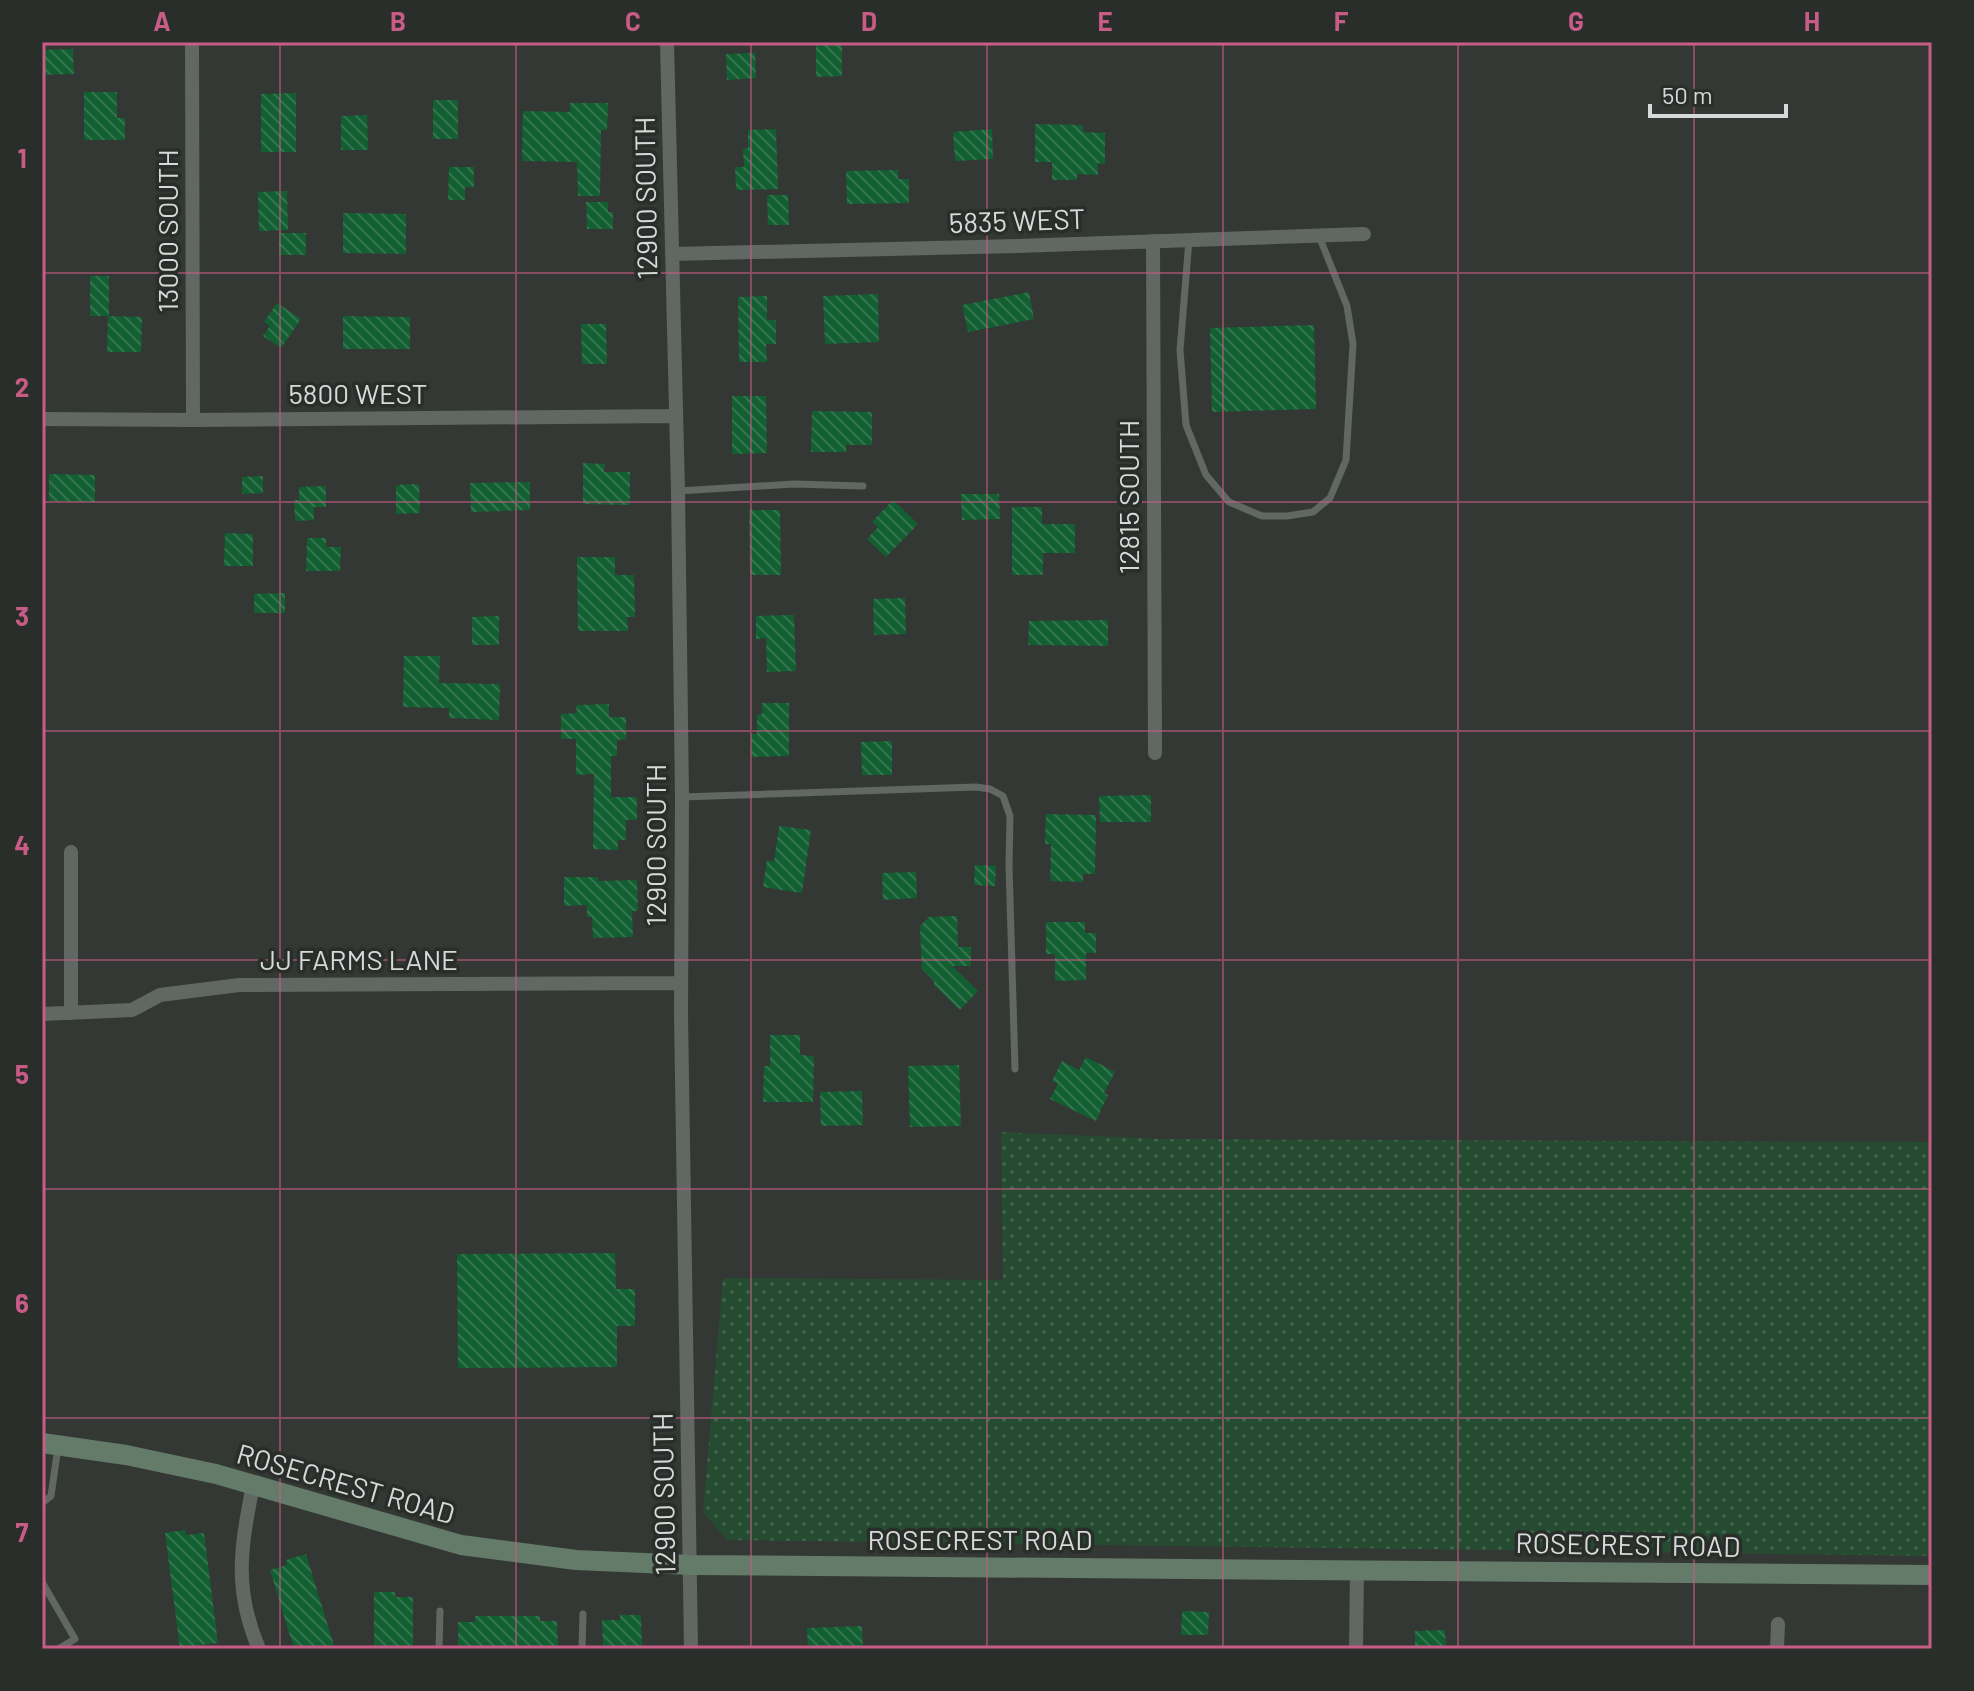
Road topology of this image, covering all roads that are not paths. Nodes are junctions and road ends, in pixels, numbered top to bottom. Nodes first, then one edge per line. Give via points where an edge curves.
1 (192, 42) edge
2 (667, 42) edge
3 (1318, 234) junction
4 (1364, 234) dead end
5 (1189, 239) junction
6 (1153, 241) junction
7 (672, 254) junction
8 (675, 416) junction
9 (42, 419) edge
10 (193, 420) junction
11 (863, 486) dead end
12 (678, 491) junction
13 (1155, 753) dead end
14 (682, 797) junction
15 (71, 852) dead end
16 (681, 983) junction
17 (71, 1013) junction
18 (42, 1014) edge
19 (1015, 1069) dead end
20 (50, 1444) edge
21 (253, 1485) junction
22 (42, 1503) edge
23 (691, 1565) junction
24 (1357, 1570) junction
25 (1932, 1575) edge
26 (42, 1582) edge
27 (440, 1611) dead end
28 (583, 1614) dead end
29 (1778, 1624) dead end
30 (58, 1649) edge
31 (259, 1649) edge
32 (439, 1649) edge
33 (582, 1649) edge
34 (691, 1649) edge
35 (1356, 1649) edge
36 (1777, 1649) edge

1 - 10 street, 13000 SOUTH
2 - 7 street, 12900 SOUTH
3 - 4 street, 5835 WEST
3 - 5 street, 5835 WEST
3 - 5 lane via 1347,306 1353,344 1346,460 1330,498 1313,512 1287,516 1262,516 1229,502 1206,475 1186,425 1180,350
5 - 6 street, 5835 WEST
6 - 7 street, 5835 WEST
6 - 13 street, 12815 SOUTH
7 - 8 street, 12900 SOUTH
8 - 10 street, 5800 WEST
8 - 12 street, 12900 SOUTH
9 - 10 street, 5800 WEST
11 - 12 lane
12 - 14 street, 12900 SOUTH
14 - 16 street, 12900 SOUTH
14 - 19 lane via 976,787 1003,796 1010,816
15 - 17 street
16 - 17 street, JJ FARMS LANE via 239,985 160,995 132,1010
16 - 23 street, 12900 SOUTH
17 - 18 street, JJ FARMS LANE
20 - 21 main road, ROSECREST ROAD via 141,1458
20 - 22 lane via 51,1496
21 - 23 main road, ROSECREST ROAD via 461,1545 576,1560
21 - 31 street via 241,1545 241,1591
23 - 24 main road, ROSECREST ROAD
23 - 34 street, 12900 SOUTH
24 - 25 main road, ROSECREST ROAD
24 - 35 street
26 - 30 lane via 75,1639
27 - 32 lane
28 - 33 lane
29 - 36 street

